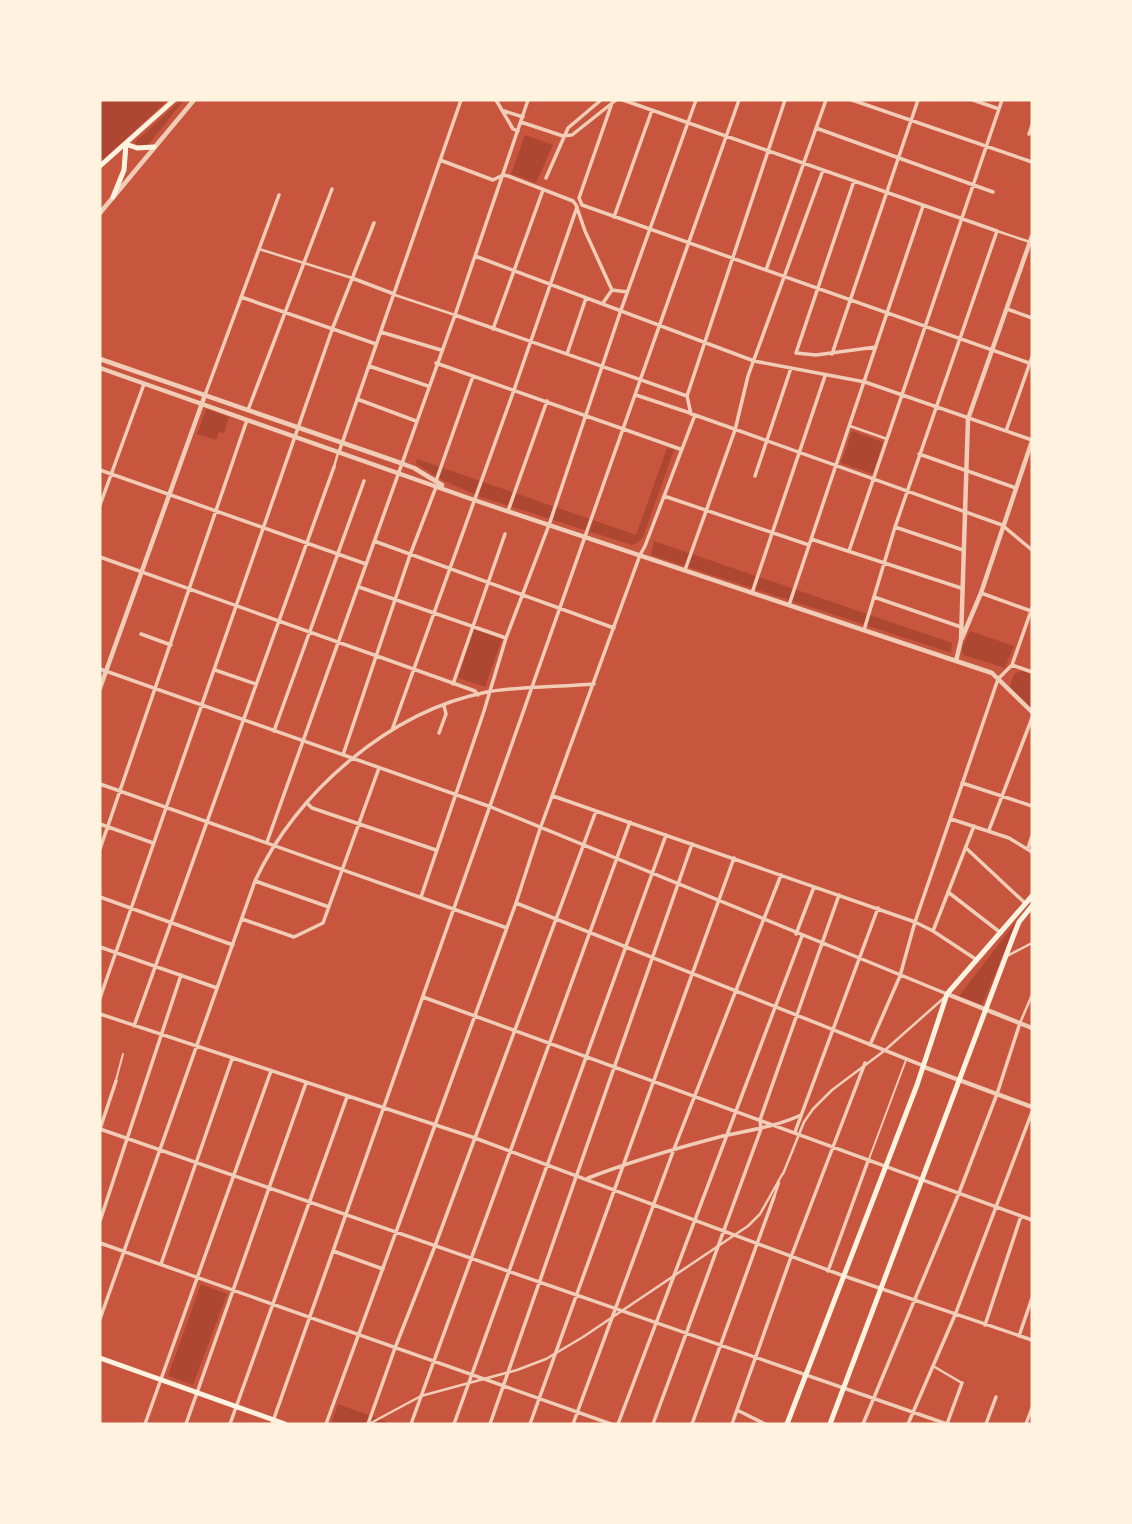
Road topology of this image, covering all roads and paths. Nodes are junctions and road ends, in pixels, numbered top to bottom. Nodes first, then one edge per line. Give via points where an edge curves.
1 (174, 100) edge
2 (194, 100) edge
3 (461, 100) edge
4 (496, 100) edge
5 (528, 100) edge
6 (601, 100) edge
7 (623, 100) edge
8 (696, 100) edge
9 (739, 100) edge
10 (785, 100) edge
11 (826, 100) edge
12 (852, 100) edge
13 (877, 100) edge
14 (918, 100) edge
15 (973, 100) edge
16 (1002, 100) edge
17 (614, 101) edge
18 (874, 107) junction
19 (999, 109) junction
20 (502, 110) junction
21 (652, 110) junction
22 (522, 120) junction
23 (911, 120) junction
24 (688, 122) junction
25 (1032, 125) edge
26 (816, 128) junction
27 (518, 131) junction
28 (1029, 134) dead end
29 (562, 136) junction
30 (726, 136) junction
31 (126, 144) junction
32 (986, 146) junction
33 (154, 147) junction
34 (768, 151) junction
35 (898, 158) junction
36 (440, 160) junction
37 (1032, 162) edge
38 (803, 163) junction
39 (100, 166) edge
40 (822, 170) junction
41 (503, 175) junction
42 (547, 178) dead end
43 (854, 181) junction
44 (973, 184) junction
45 (332, 189) dead end
46 (543, 189) junction
47 (887, 192) junction
48 (993, 192) dead end
49 (279, 195) dead end
50 (113, 197) junction
51 (923, 205) junction
52 (577, 207) junction
53 (100, 213) edge
54 (614, 216) junction
55 (961, 219) junction
56 (374, 223) dead end
57 (650, 228) junction
58 (997, 231) junction
59 (1032, 236) edge
60 (1031, 242) edge
61 (689, 243) junction
62 (259, 249) junction
63 (475, 256) junction
64 (732, 258) junction
65 (303, 264) junction
66 (515, 269) junction
67 (766, 270) junction
68 (786, 277) junction
69 (352, 278) junction
70 (551, 283) junction
71 (817, 288) junction
72 (612, 290) junction
73 (628, 292) junction
74 (394, 294) junction
75 (241, 296) junction
76 (586, 298) junction
77 (851, 299) junction
78 (603, 303) junction
79 (1007, 309) junction
80 (621, 310) junction
81 (286, 312) junction
82 (888, 312) junction
83 (455, 315) junction
84 (1032, 318) edge
85 (660, 326) junction
86 (925, 326) junction
87 (333, 327) junction
88 (493, 329) junction
89 (381, 332) junction
90 (960, 338) junction
91 (529, 342) junction
92 (704, 342) junction
93 (376, 344) junction
94 (876, 347) junction
95 (441, 350) junction
96 (992, 350) junction
97 (567, 354) junction
98 (832, 354) junction
99 (1032, 357) edge
100 (100, 359) edge
101 (754, 361) junction
102 (436, 363) junction
103 (1031, 364) edge
104 (369, 366) junction
105 (603, 367) junction
106 (100, 368) edge
107 (791, 368) junction
108 (825, 375) junction
109 (473, 376) junction
110 (641, 379) junction
111 (864, 382) junction
112 (144, 384) junction
113 (428, 386) junction
114 (514, 390) junction
115 (205, 395) junction
116 (636, 395) junction
117 (902, 395) junction
118 (687, 396) junction
119 (357, 399) junction
120 (547, 401) junction
121 (202, 404) junction
122 (935, 407) junction
123 (248, 410) junction
124 (693, 414) junction
125 (586, 416) junction
126 (968, 419) junction
127 (247, 420) junction
128 (416, 421) junction
129 (850, 426) junction
130 (299, 427) junction
131 (624, 430) junction
132 (734, 430) junction
133 (1006, 431) junction
134 (295, 437) junction
135 (887, 439) junction
136 (766, 441) junction
137 (1032, 441) edge
138 (342, 442) junction
139 (680, 449) junction
140 (339, 452) junction
141 (799, 453) junction
142 (919, 454) junction
143 (401, 463) junction
144 (837, 466) junction
145 (334, 467) joint
146 (100, 470) edge
147 (966, 471) junction
148 (398, 473) junction
149 (111, 474) junction
150 (755, 476) dead end
151 (873, 479) junction
152 (364, 481) dead end
153 (436, 485) junction
154 (1016, 488) junction
155 (908, 491) junction
156 (169, 494) junction
157 (664, 496) junction
158 (474, 500) junction
159 (100, 505) edge
160 (706, 510) junction
161 (216, 511) junction
162 (508, 511) junction
163 (965, 511) junction
164 (549, 525) junction
165 (1002, 525) junction
166 (895, 527) junction
167 (263, 528) junction
168 (772, 533) junction
169 (505, 534) dead end
170 (586, 537) junction
171 (811, 539) junction
172 (374, 541) junction
173 (306, 543) junction
174 (809, 545) junction
175 (963, 550) junction
176 (1032, 550) edge
177 (849, 551) junction
178 (336, 554) junction
179 (410, 555) junction
180 (640, 555) junction
181 (100, 557) edge
182 (883, 562) junction
183 (366, 564) junction
184 (449, 569) junction
185 (685, 570) junction
186 (141, 573) junction
187 (487, 583) junction
188 (358, 587) junction
189 (961, 588) junction
190 (188, 589) junction
191 (752, 593) junction
192 (981, 593) junction
193 (523, 596) junction
194 (874, 597) junction
195 (396, 600) junction
196 (789, 605) junction
197 (236, 607) junction
198 (560, 609) junction
199 (1032, 609) edge
200 (433, 613) junction
201 (278, 622) junction
202 (472, 627) junction
203 (961, 627) junction
204 (614, 628) junction
205 (864, 630) junction
206 (308, 633) junction
207 (141, 634) dead end
208 (506, 638) junction
209 (961, 640) junction
210 (338, 643) junction
211 (171, 645) junction
212 (376, 656) junction
213 (956, 661) junction
214 (1012, 665) junction
215 (103, 670) edge
216 (215, 670) junction
217 (413, 670) junction
218 (1032, 671) edge
219 (998, 679) junction
220 (256, 684) junction
221 (453, 684) junction
222 (594, 684) junction
223 (100, 688) edge
224 (533, 688) junction
225 (156, 689) junction
226 (488, 692) junction
227 (478, 695) junction
228 (202, 706) junction
229 (444, 706) junction
230 (1032, 712) edge
231 (1032, 718) edge
232 (243, 720) junction
233 (393, 730) junction
234 (274, 731) junction
235 (439, 733) dead end
236 (304, 741) junction
237 (343, 755) junction
238 (351, 758) junction
239 (379, 768) junction
240 (962, 783) junction
241 (100, 784) edge
242 (120, 791) junction
243 (456, 795) junction
244 (552, 796) junction
245 (1002, 796) junction
246 (307, 803) junction
247 (1032, 806) edge
248 (166, 807) junction
249 (491, 807) junction
250 (596, 811) junction
251 (951, 819) junction
252 (207, 822) junction
253 (629, 822) junction
254 (100, 824) edge
255 (359, 824) junction
256 (107, 827) junction
257 (974, 827) junction
258 (540, 829) junction
259 (989, 830) junction
260 (666, 835) junction
261 (1032, 836) edge
262 (267, 842) junction
263 (153, 843) junction
264 (692, 844) junction
265 (275, 845) junction
266 (583, 846) junction
267 (966, 848) junction
268 (1028, 848) junction
269 (100, 849) edge
270 (436, 850) junction
271 (1032, 852) edge
272 (734, 858) junction
273 (616, 860) junction
274 (343, 869) junction
275 (651, 874) junction
276 (781, 875) junction
277 (255, 881) junction
278 (678, 885) junction
279 (814, 887) junction
280 (948, 892) junction
281 (839, 895) junction
282 (1032, 896) edge
283 (100, 897) edge
284 (421, 897) junction
285 (718, 902) junction
286 (516, 903) junction
287 (1029, 905) edge
288 (329, 907) junction
289 (878, 908) junction
290 (131, 909) junction
291 (455, 909) junction
292 (242, 919) junction
293 (555, 919) junction
294 (764, 921) junction
295 (915, 922) junction
296 (171, 923) junction
297 (507, 928) junction
298 (933, 931) junction
299 (590, 933) junction
300 (1001, 933) junction
301 (796, 934) junction
302 (802, 936) junction
303 (1032, 943) edge
304 (821, 944) junction
305 (233, 945) junction
306 (100, 947) edge
307 (625, 947) junction
308 (116, 952) junction
309 (1006, 957) junction
310 (652, 958) junction
311 (860, 960) junction
312 (977, 960) junction
313 (156, 966) junction
314 (692, 974) junction
315 (181, 975) junction
316 (900, 976) junction
317 (217, 988) junction
318 (735, 991) junction
319 (947, 994) junction
320 (1032, 995) edge
321 (423, 997) junction
322 (100, 998) edge
323 (774, 1007) junction
324 (985, 1009) junction
325 (100, 1014) edge
326 (475, 1016) junction
327 (798, 1016) junction
328 (1020, 1023) junction
329 (134, 1026) junction
330 (1032, 1028) edge
331 (834, 1030) junction
332 (515, 1031) junction
333 (160, 1035) junction
334 (550, 1043) junction
335 (870, 1045) junction
336 (196, 1047) junction
337 (884, 1051) junction
338 (123, 1054) dead end
339 (586, 1057) junction
340 (232, 1059) junction
341 (906, 1060) junction
342 (865, 1063) junction
343 (924, 1066) junction
344 (615, 1067) junction
345 (271, 1071) junction
346 (116, 1081) joint
347 (653, 1081) junction
348 (960, 1081) junction
349 (306, 1083) junction
350 (997, 1094) junction
351 (347, 1096) junction
352 (695, 1096) junction
353 (1032, 1107) edge
354 (384, 1108) junction
355 (735, 1111) junction
356 (1032, 1112) edge
357 (802, 1115) junction
358 (760, 1120) junction
359 (435, 1125) junction
360 (776, 1126) junction
361 (100, 1129) edge
362 (761, 1129) junction
363 (797, 1133) junction
364 (726, 1135) junction
365 (127, 1138) junction
366 (475, 1138) junction
367 (833, 1147) junction
368 (674, 1149) junction
369 (160, 1150) junction
370 (510, 1153) junction
371 (868, 1160) junction
372 (196, 1163) junction
373 (624, 1163) junction
374 (548, 1165) junction
375 (885, 1167) junction
376 (783, 1173) junction
377 (234, 1175) junction
378 (578, 1176) junction
379 (586, 1179) junction
380 (922, 1180) junction
381 (269, 1188) junction
382 (615, 1190) junction
383 (959, 1193) junction
384 (774, 1197) joint
385 (309, 1202) junction
386 (653, 1205) junction
387 (996, 1207) junction
388 (346, 1214) junction
389 (1021, 1216) junction
390 (694, 1220) junction
391 (1032, 1220) edge
392 (100, 1221) edge
393 (723, 1231) junction
394 (396, 1233) junction
395 (735, 1236) junction
396 (100, 1243) edge
397 (757, 1244) junction
398 (435, 1246) junction
399 (717, 1248) junction
400 (124, 1251) junction
401 (333, 1251) junction
402 (791, 1257) junction
403 (472, 1259) junction
404 (161, 1264) junction
405 (383, 1269) junction
406 (828, 1271) junction
407 (510, 1272) junction
408 (674, 1275) junction
409 (844, 1276) junction
410 (197, 1278) junction
411 (540, 1283) junction
412 (881, 1289) junction
413 (233, 1290) junction
414 (576, 1296) junction
415 (1032, 1298) edge
416 (916, 1301) junction
417 (272, 1304) junction
418 (618, 1310) junction
419 (955, 1315) junction
420 (310, 1317) junction
421 (612, 1317) junction
422 (100, 1319) edge
423 (656, 1323) junction
424 (985, 1325) junction
425 (686, 1334) junction
426 (359, 1335) junction
427 (1019, 1335) junction
428 (1032, 1340) edge
429 (720, 1345) junction
430 (395, 1348) junction
431 (556, 1353) junction
432 (100, 1358) edge
433 (756, 1358) junction
434 (434, 1362) junction
435 (933, 1366) junction
436 (509, 1372) junction
437 (470, 1374) junction
438 (806, 1375) junction
439 (481, 1378) junction
440 (161, 1380) junction
441 (468, 1382) junction
442 (962, 1383) joint
443 (504, 1386) junction
444 (844, 1388) junction
445 (197, 1393) junction
446 (421, 1396) junction
447 (996, 1397) dead end
448 (872, 1398) junction
449 (539, 1399) junction
450 (236, 1406) junction
451 (1032, 1408) edge
452 (737, 1410) junction
453 (577, 1412) junction
454 (913, 1412) junction
455 (273, 1422) edge
456 (145, 1424) edge
457 (186, 1424) edge
458 (230, 1424) edge
459 (285, 1424) edge
460 (326, 1424) edge
461 (369, 1424) edge
462 (411, 1424) edge
463 (454, 1424) edge
464 (490, 1424) edge
465 (530, 1424) edge
466 (573, 1424) edge
467 (611, 1424) edge
468 (618, 1424) edge
469 (653, 1424) edge
470 (692, 1424) edge
471 (732, 1424) edge
472 (765, 1424) edge
473 (787, 1424) edge
474 (830, 1424) edge
475 (863, 1424) edge
476 (908, 1424) edge
477 (947, 1424) edge
478 (986, 1424) edge
479 (1026, 1424) edge

1 - 31 main road
2 - 33 street
3 - 36 street
4 - 20 street
5 - 22 street
6 - 29 street
7 - 21 street
8 - 24 street
9 - 30 street
10 - 34 street
11 - 26 street
12 - 18 street
13 - 18 street
14 - 23 street
15 - 19 street
16 - 19 street
17 - 29 street via 578,131
17 - 54 street via 579,198 582,205
18 - 23 street
19 - 32 street
20 - 22 street
20 - 27 street
21 - 24 street
21 - 54 street
22 - 27 street
22 - 29 street
23 - 32 street
23 - 35 street
24 - 30 street
24 - 57 street
25 - 28 street
26 - 35 street
26 - 38 street
27 - 41 street
29 - 42 street
30 - 34 street
30 - 61 street
31 - 33 main road
31 - 39 main road
31 - 50 main road via 124,170
32 - 37 street
32 - 44 street
33 - 50 street
34 - 38 street
34 - 64 street
35 - 44 street
35 - 47 street
36 - 41 street via 493,180
36 - 74 street
38 - 40 street
38 - 67 street
40 - 43 street
40 - 68 street
41 - 46 street
41 - 63 street
43 - 47 street
43 - 71 street
44 - 48 street
44 - 55 street
45 - 65 street
46 - 52 street
46 - 66 street
47 - 51 street
47 - 77 street
49 - 62 street
50 - 53 street
51 - 55 street
51 - 82 street
52 - 70 street
52 - 72 street
54 - 57 street
55 - 58 street
55 - 86 street
56 - 69 street
57 - 61 street
57 - 73 street
58 - 60 street
58 - 90 street
59 - 60 street
60 - 79 street
61 - 64 street
61 - 85 street
62 - 65 street
62 - 75 street
63 - 66 street
63 - 83 street
64 - 67 street
64 - 92 street
65 - 69 street
65 - 81 street
66 - 70 street
66 - 88 street
67 - 68 street
68 - 71 street
68 - 101 street
69 - 74 street
69 - 87 street
70 - 76 street
70 - 91 street
71 - 77 street
71 - 98 street via 796,353
72 - 73 street
72 - 78 street
73 - 80 street
74 - 83 street
74 - 89 street
75 - 81 street
75 - 115 street
76 - 78 street
76 - 97 street
77 - 82 street
77 - 98 street
78 - 80 street
79 - 84 street
79 - 96 street
80 - 85 street
80 - 105 street
81 - 87 street
81 - 123 street
82 - 86 street
82 - 94 street
83 - 88 street
83 - 95 street
85 - 92 street
85 - 110 street
86 - 90 street
86 - 117 street
87 - 93 street
87 - 130 street
88 - 91 street
89 - 93 street
89 - 95 street
90 - 96 street
90 - 122 street
91 - 97 street
91 - 114 street
92 - 101 street
92 - 118 street
93 - 104 street
94 - 98 street
94 - 111 street
95 - 102 street
96 - 103 street
96 - 126 street
97 - 105 street
99 - 103 street
100 - 115 street
101 - 107 street
101 - 132 street
102 - 109 street
102 - 113 street
103 - 133 street
104 - 113 street
104 - 119 street
105 - 110 street
105 - 125 street
106 - 112 street
107 - 108 street
107 - 136 street
108 - 111 street
108 - 141 street
109 - 114 street
109 - 153 street
110 - 116 street
110 - 118 street
111 - 117 street
111 - 129 street
112 - 121 street
112 - 149 street
113 - 128 street
114 - 120 street
114 - 158 street
115 - 121 street
115 - 123 street
116 - 124 street
116 - 131 street
117 - 122 street
117 - 135 street
118 - 124 street
119 - 128 street
119 - 138 street
120 - 125 street
120 - 162 street
121 - 127 street
121 - 156 street
122 - 126 street
122 - 142 street
123 - 130 street
124 - 132 street
124 - 139 street
125 - 131 street
125 - 164 street
126 - 133 street
126 - 147 street
127 - 134 street
127 - 161 street
128 - 143 street
129 - 135 street
129 - 144 street
130 - 134 street
130 - 138 street
131 - 139 street
131 - 170 street
132 - 136 street
132 - 160 street
133 - 137 street
134 - 140 street
134 - 167 street
135 - 151 street
136 - 141 street
136 - 150 street
137 - 154 street
138 - 140 street
138 - 143 street
139 - 157 street
140 - 145 street
140 - 148 street
141 - 144 street
141 - 168 street
142 - 147 street
142 - 155 street
143 - 148 street
143 - 153 street
144 - 151 street
144 - 171 street
145 - 173 street
146 - 149 street
147 - 154 street
147 - 163 street
148 - 153 street
148 - 172 street
149 - 156 street
149 - 159 street
151 - 155 street
151 - 177 street
152 - 178 street
153 - 158 street
153 - 179 street
154 - 165 street
155 - 163 street
155 - 166 street
156 - 161 street
156 - 186 street
157 - 160 street
157 - 180 street
158 - 162 street
158 - 184 street
160 - 168 street
160 - 185 street
161 - 167 street
161 - 190 street
162 - 164 street
163 - 165 street
163 - 175 street
164 - 170 street
164 - 193 street
165 - 176 street
165 - 192 street
166 - 175 street
166 - 182 street
167 - 173 street
167 - 197 street
168 - 174 street
168 - 191 street
169 - 187 street
170 - 180 street
170 - 198 street
171 - 174 street
171 - 177 street
172 - 179 street
172 - 183 street
173 - 178 street
173 - 201 street
174 - 196 street
175 - 189 street
177 - 182 street
178 - 183 street
178 - 206 street
179 - 184 street
179 - 195 street
180 - 185 street
180 - 204 street
181 - 186 street
182 - 189 street
182 - 194 street
183 - 188 street
184 - 187 street
184 - 200 street
185 - 191 street
186 - 190 street
186 - 215 street
187 - 193 street
187 - 202 street
188 - 195 street
188 - 210 street
189 - 203 street
190 - 197 street
190 - 211 street
191 - 196 street
192 - 199 street
192 - 209 street
193 - 198 street
193 - 208 street
194 - 203 street
194 - 205 street
195 - 200 street
195 - 212 street
196 - 205 street
197 - 201 street
197 - 216 street
198 - 204 street
198 - 224 street
199 - 214 street
200 - 202 street
200 - 217 street
201 - 206 street
201 - 220 street
202 - 208 street
202 - 221 street
203 - 209 street
204 - 222 street
205 - 213 street
206 - 210 street
206 - 234 street
207 - 211 street
208 - 226 street
209 - 213 street
210 - 212 street
210 - 236 street
211 - 225 street
212 - 217 street
212 - 237 street
213 - 219 street
214 - 218 street
214 - 219 street
215 - 223 street
215 - 225 street
216 - 220 street
216 - 228 street
217 - 221 street
217 - 233 street
219 - 230 street
219 - 240 street
220 - 232 street
221 - 227 street
222 - 224 street
222 - 244 street
224 - 226 street
224 - 249 street
225 - 228 street
225 - 242 street
226 - 227 street
226 - 243 street
227 - 229 street
228 - 232 street
228 - 248 street
229 - 233 street
229 - 235 street
231 - 245 street
232 - 234 street
232 - 252 street
233 - 238 street
234 - 236 street
236 - 237 street
236 - 262 street
237 - 238 street
238 - 239 street
238 - 246 street
239 - 243 street
239 - 255 street
240 - 245 street
240 - 251 street
241 - 242 street
242 - 248 street
242 - 256 street
243 - 249 street
243 - 270 street
244 - 250 street
244 - 258 street
245 - 247 street
245 - 259 street
246 - 255 street
246 - 265 street
248 - 252 street
248 - 263 street
249 - 258 street
249 - 291 street
250 - 253 street
250 - 266 street
251 - 257 street
251 - 295 street
252 - 262 street
252 - 296 street
253 - 260 street
253 - 273 street
254 - 256 street
255 - 270 street
255 - 274 street
256 - 263 street
256 - 269 street
257 - 259 street
257 - 267 street
258 - 266 street
258 - 286 street
259 - 268 street
260 - 264 street
260 - 275 street
261 - 268 street
262 - 265 street
263 - 290 street
264 - 272 street
264 - 278 street
265 - 274 street
265 - 277 street
266 - 273 street
266 - 293 street
267 - 280 street
267 - 287 street
268 - 271 street
270 - 284 street
272 - 276 street
272 - 285 street
273 - 275 street
273 - 299 street
274 - 284 street
274 - 288 street
275 - 278 street
275 - 307 street
276 - 279 street
276 - 294 street
277 - 288 street
277 - 292 street
278 - 285 street
278 - 310 street
279 - 281 street
279 - 301 street
280 - 298 street
280 - 300 street
281 - 289 street
281 - 304 street
282 - 287 main road
283 - 290 street
284 - 291 street
285 - 294 street
285 - 314 street
286 - 293 street
286 - 297 street
287 - 300 main road
287 - 309 main road
288 - 292 street via 323,923 294,937
289 - 295 street
289 - 311 street
290 - 296 street
290 - 308 street
291 - 297 street
291 - 321 street
292 - 305 street
293 - 299 street
293 - 332 street
294 - 301 street
294 - 318 street
295 - 298 street
295 - 316 street
296 - 305 street
296 - 313 street
297 - 326 street
298 - 312 street
299 - 307 street
299 - 334 street
300 - 312 main road
301 - 302 street
302 - 304 street
302 - 323 street
303 - 309 street
304 - 311 street
304 - 327 street
305 - 317 street
306 - 308 street
307 - 310 street
307 - 339 street
308 - 313 street
308 - 322 street
309 - 324 main road
310 - 314 street
310 - 344 street
311 - 316 street
311 - 331 street
312 - 319 main road
313 - 315 street
313 - 329 street
314 - 318 street
314 - 347 street
315 - 317 street
315 - 333 street
316 - 319 street
316 - 335 street
317 - 336 street
318 - 323 street
318 - 352 street
319 - 324 street
319 - 337 street
319 - 343 main road
320 - 328 street
321 - 326 street
321 - 354 street
323 - 327 street
323 - 355 street
324 - 328 street
324 - 348 main road
325 - 329 street
326 - 332 street
326 - 359 street
327 - 331 street
327 - 358 street
328 - 330 street
328 - 350 street
329 - 333 street
331 - 335 street
331 - 357 street
332 - 334 street
332 - 366 street
333 - 336 street
333 - 365 street
334 - 339 street
334 - 370 street
335 - 337 street
336 - 340 street
336 - 369 street
337 - 341 street
337 - 342 street
338 - 346 lane
339 - 344 street
339 - 374 street
340 - 345 street
340 - 372 street
341 - 343 street
341 - 371 lane
342 - 363 street via 819,1102
342 - 367 street
343 - 348 street
343 - 375 main road
344 - 347 street
344 - 378 street
345 - 349 street
345 - 377 street
346 - 361 street
347 - 352 street
347 - 373 street
348 - 350 street
348 - 380 main road
349 - 351 street
349 - 381 street
350 - 353 street
350 - 383 street
351 - 354 street
351 - 385 street
352 - 355 street
352 - 368 street
354 - 359 street
354 - 388 street
355 - 358 street
355 - 364 street
356 - 387 street
357 - 360 street
357 - 363 street
358 - 360 street
358 - 362 street
359 - 366 street
359 - 394 street
360 - 362 street
360 - 363 street
361 - 365 street
362 - 364 street
362 - 393 street
363 - 367 street
363 - 376 street
364 - 368 street
364 - 390 street
365 - 369 street
365 - 392 street
366 - 370 street
366 - 398 street
367 - 371 street
367 - 402 street
368 - 373 street
368 - 386 street
369 - 372 street
369 - 400 street
370 - 374 street
370 - 403 street
371 - 375 street
371 - 406 street
372 - 377 street
372 - 404 street
373 - 379 street
373 - 382 street
374 - 378 street
374 - 407 street
375 - 380 street
375 - 409 main road
376 - 384 street
376 - 395 street via 760,1214
377 - 381 street
377 - 410 street
378 - 379 street
378 - 411 street
379 - 382 street
380 - 383 street
380 - 412 main road
381 - 385 street
381 - 413 street
382 - 386 street
382 - 414 street
383 - 387 street
383 - 416 street
384 - 397 street
385 - 388 street
385 - 417 street
386 - 390 street
386 - 418 street
387 - 389 street
387 - 419 street
388 - 394 street
388 - 401 street
389 - 391 street
389 - 424 street
390 - 393 street
390 - 408 street
393 - 395 street
393 - 399 street
394 - 398 street
394 - 405 street
395 - 397 street
395 - 399 street
396 - 400 street
397 - 402 street
397 - 429 street
398 - 403 street
398 - 430 street
399 - 408 street
399 - 425 street
400 - 404 street
400 - 422 street
401 - 405 street
401 - 420 street
402 - 406 street
402 - 433 street
403 - 407 street
403 - 434 street
404 - 410 street
405 - 426 street
406 - 409 street
407 - 411 street
407 - 437 street
408 - 418 street
408 - 423 street
409 - 412 street
409 - 438 main road
410 - 413 street
410 - 440 street
411 - 414 street
411 - 436 street
412 - 416 street
412 - 444 main road
413 - 417 street
413 - 445 street
414 - 418 street
414 - 431 street
415 - 427 street
416 - 419 street
416 - 448 street
417 - 420 street
417 - 450 street
418 - 421 street
418 - 423 street
419 - 424 street
419 - 435 street
420 - 426 street
420 - 455 street
421 - 431 street
421 - 453 street
423 - 425 street
423 - 468 street
424 - 427 street
425 - 429 street
425 - 469 street
426 - 430 street
426 - 460 street
427 - 428 street
429 - 433 street
429 - 470 street
430 - 434 street
430 - 461 street
431 - 436 street
431 - 449 street
432 - 440 main road
433 - 438 street
433 - 452 street
434 - 437 street
434 - 446 street
435 - 442 street
435 - 454 street
436 - 439 street
436 - 443 street
437 - 439 street
437 - 441 street
438 - 444 street
438 - 473 main road
439 - 441 street
439 - 443 street
440 - 445 main road
440 - 456 street
441 - 446 street
441 - 463 street
442 - 477 street
443 - 449 street
443 - 464 street
444 - 448 street
444 - 474 main road
445 - 450 main road
445 - 457 street
446 - 461 street
446 - 462 street
447 - 478 street
448 - 454 street
448 - 475 street
449 - 453 street
449 - 465 street
450 - 455 main road
450 - 458 street
451 - 479 street
452 - 471 street
452 - 472 street
453 - 466 street
453 - 467 street
454 - 476 street
454 - 477 street
455 - 459 main road

